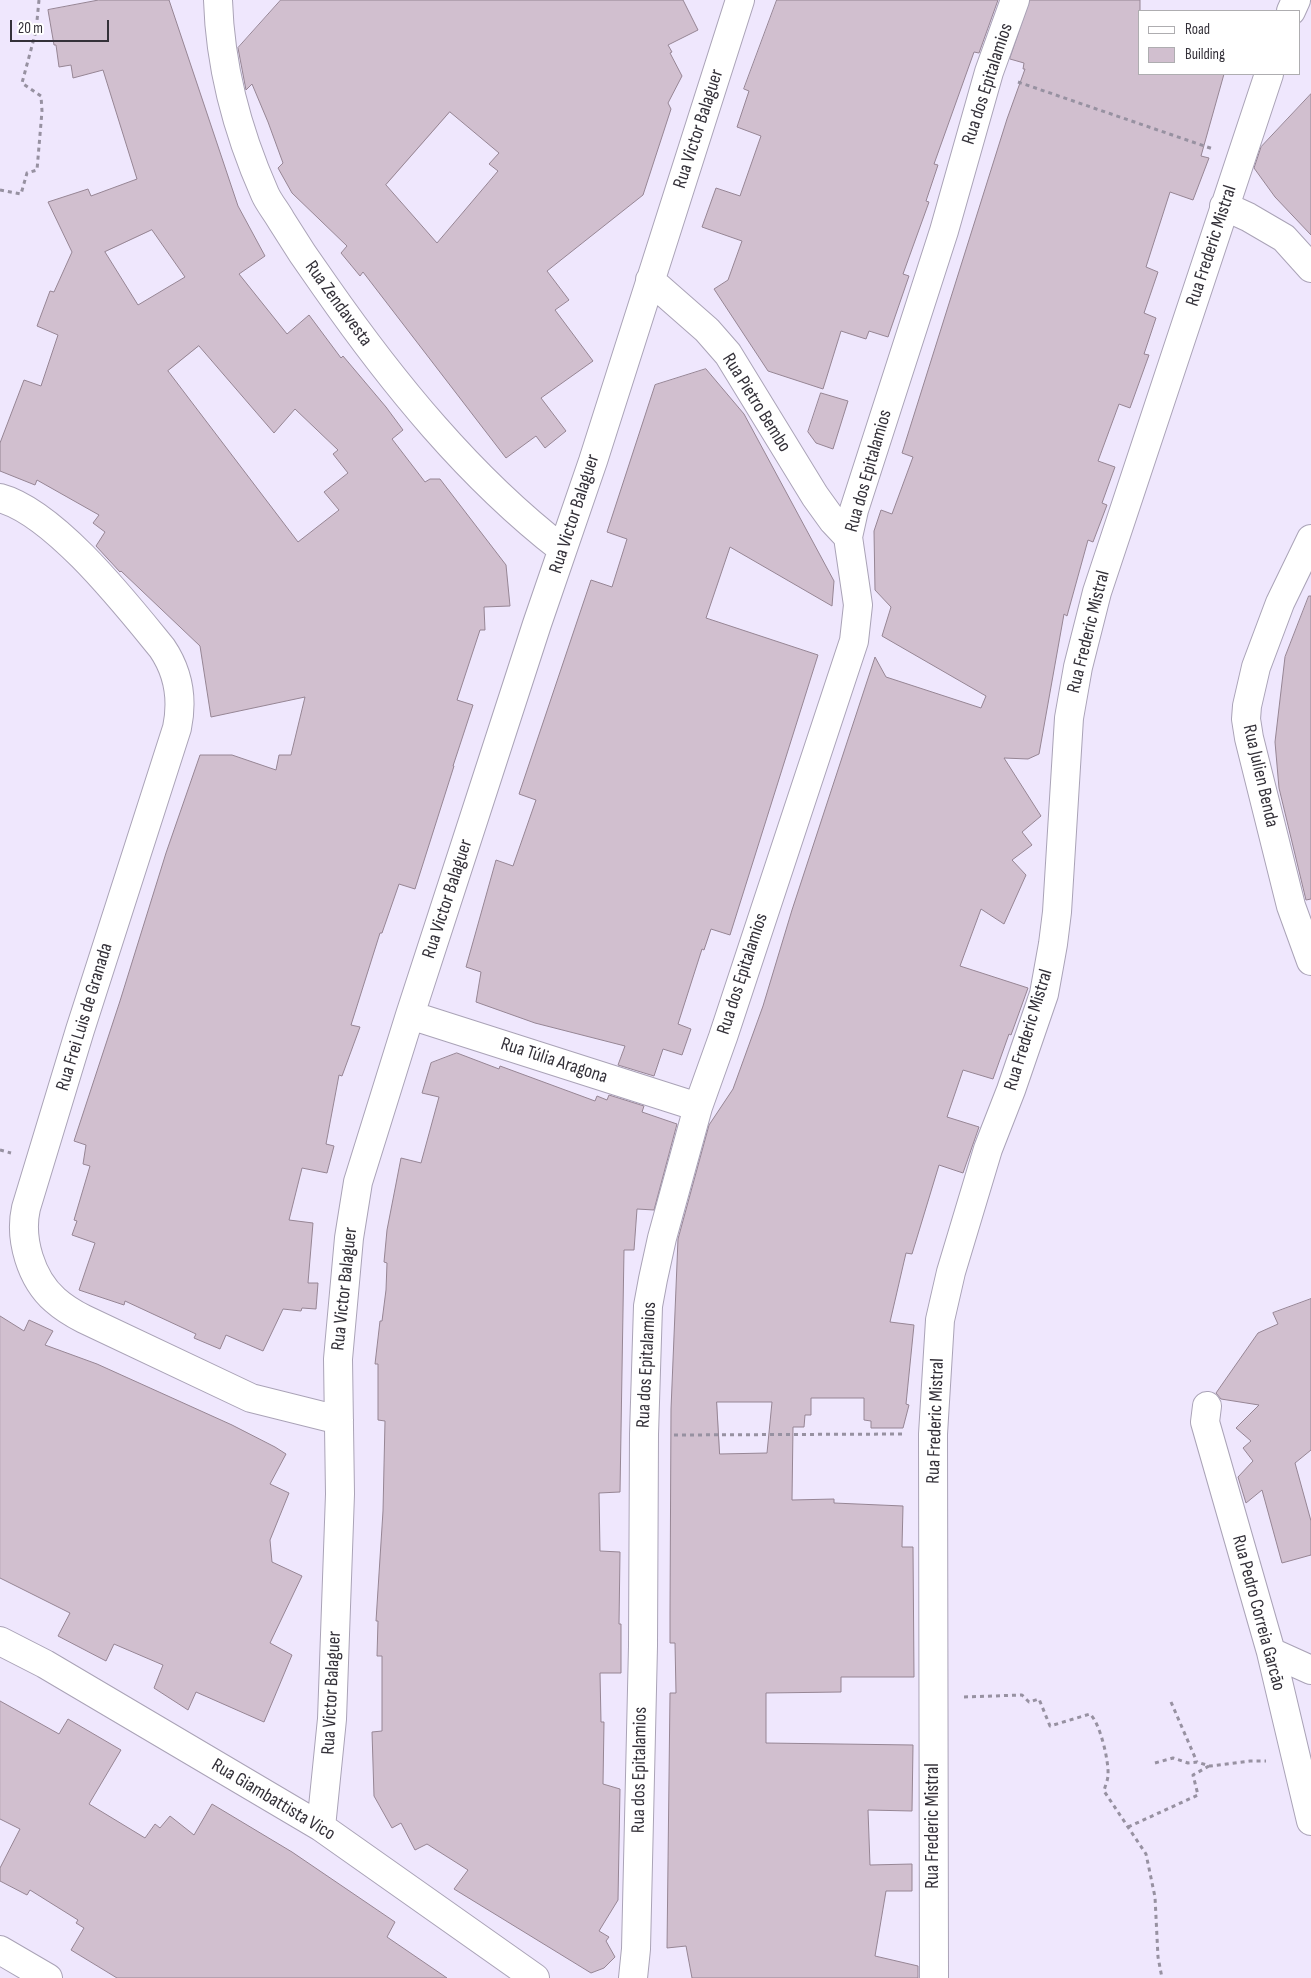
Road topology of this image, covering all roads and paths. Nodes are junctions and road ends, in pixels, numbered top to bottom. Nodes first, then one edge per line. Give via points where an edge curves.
1 (38, 0) edge
2 (218, 0) edge
3 (718, 0) edge
4 (740, 0) edge
5 (1015, 0) edge
6 (732, 27) junction
7 (989, 72) junction
8 (1269, 75) edge
9 (1242, 159) junction
10 (0, 190) edge
11 (1224, 206) junction
12 (1311, 268) edge
13 (650, 280) junction
14 (0, 498) edge
15 (848, 537) junction
16 (1311, 539) edge
17 (562, 549) junction
18 (1311, 961) edge
19 (410, 1015) junction
20 (698, 1107) junction
21 (1207, 1406) dead end
22 (339, 1420) junction
23 (644, 1434) junction
24 (933, 1434) junction
25 (0, 1641) edge
26 (1271, 1652) junction
27 (1311, 1670) edge
28 (933, 1690) junction
29 (1171, 1702) dead end
30 (1198, 1762) junction
31 (1296, 1762) junction
32 (1155, 1764) dead end
33 (1210, 1766) junction
34 (1311, 1821) edge
35 (1128, 1827) junction
36 (321, 1828) junction
37 (0, 1950) edge
38 (48, 1978) edge
39 (534, 1978) edge
40 (633, 1978) edge
41 (934, 1978) edge
42 (1162, 1978) edge

1 - 10 path via 36,31 22,83 41,96 37,170 27,173 22,194
2 - 17 street, Rua Zendavesta via 228,82 245,141 266,196 296,245 353,326 422,412 484,481
3 - 6 street
4 - 6 street, Rua Victor Balaguer
5 - 7 street, Rua dos Epitalamios
6 - 13 street, Rua Victor Balaguer
7 - 9 path
7 - 15 street, Rua dos Epitalamios via 944,231
8 - 9 street, Rua Frederic Mistral
9 - 11 street, Rua Frederic Mistral
11 - 12 street via 1284,238
11 - 24 street, Rua Frederic Mistral via 1097,592 1078,668 1069,718 1057,912 1048,976 988,1149 952,1272 940,1320
13 - 15 street, Rua Pietro Bembo via 707,330 728,354 815,496
13 - 17 street, Rua Victor Balaguer
14 - 22 street, Rua Frei Luis de Granada via 14,502 37,516 101,577 166,653 180,693 176,728 26,1208 23,1235 28,1255 44,1287 54,1299 84,1319 251,1398
15 - 20 street, Rua dos Epitalamios via 858,605 854,641
16 - 18 street, Rua Julien Benda via 1264,643 1250,687 1246,719 1289,897
17 - 19 street, Rua Victor Balaguer
19 - 20 street, Rua Túlia Aragona
19 - 22 street, Rua Victor Balaguer via 358,1182 342,1308 338,1359
20 - 23 street, Rua dos Epitalamios via 662,1238 648,1306
21 - 26 street, Rua Pedro Correia Garcão via 1205,1422
22 - 36 street, Rua Victor Balaguer via 340,1494 332,1719
23 - 24 path
23 - 40 street, Rua dos Epitalamios via 644,1646
24 - 28 street, Rua Frederic Mistral
25 - 36 street, Rua Giambattista Vico via 45,1664
26 - 27 street
26 - 31 street, Rua Pedro Correia Garcão
28 - 35 path via 950,1698 1022,1695 1029,1702 1039,1699 1050,1726 1090,1714 1102,1740 1108,1774 1104,1791
28 - 41 street, Rua Frederic Mistral
29 - 30 path
30 - 32 path via 1188,1763 1173,1758
30 - 33 path
31 - 33 path via 1250,1761
31 - 34 street, Rua Pedro Correia Garcão
33 - 35 path via 1193,1775 1198,1796
35 - 42 path via 1146,1854 1155,1897
36 - 39 street, Rua Giambattista Vico
37 - 38 street

